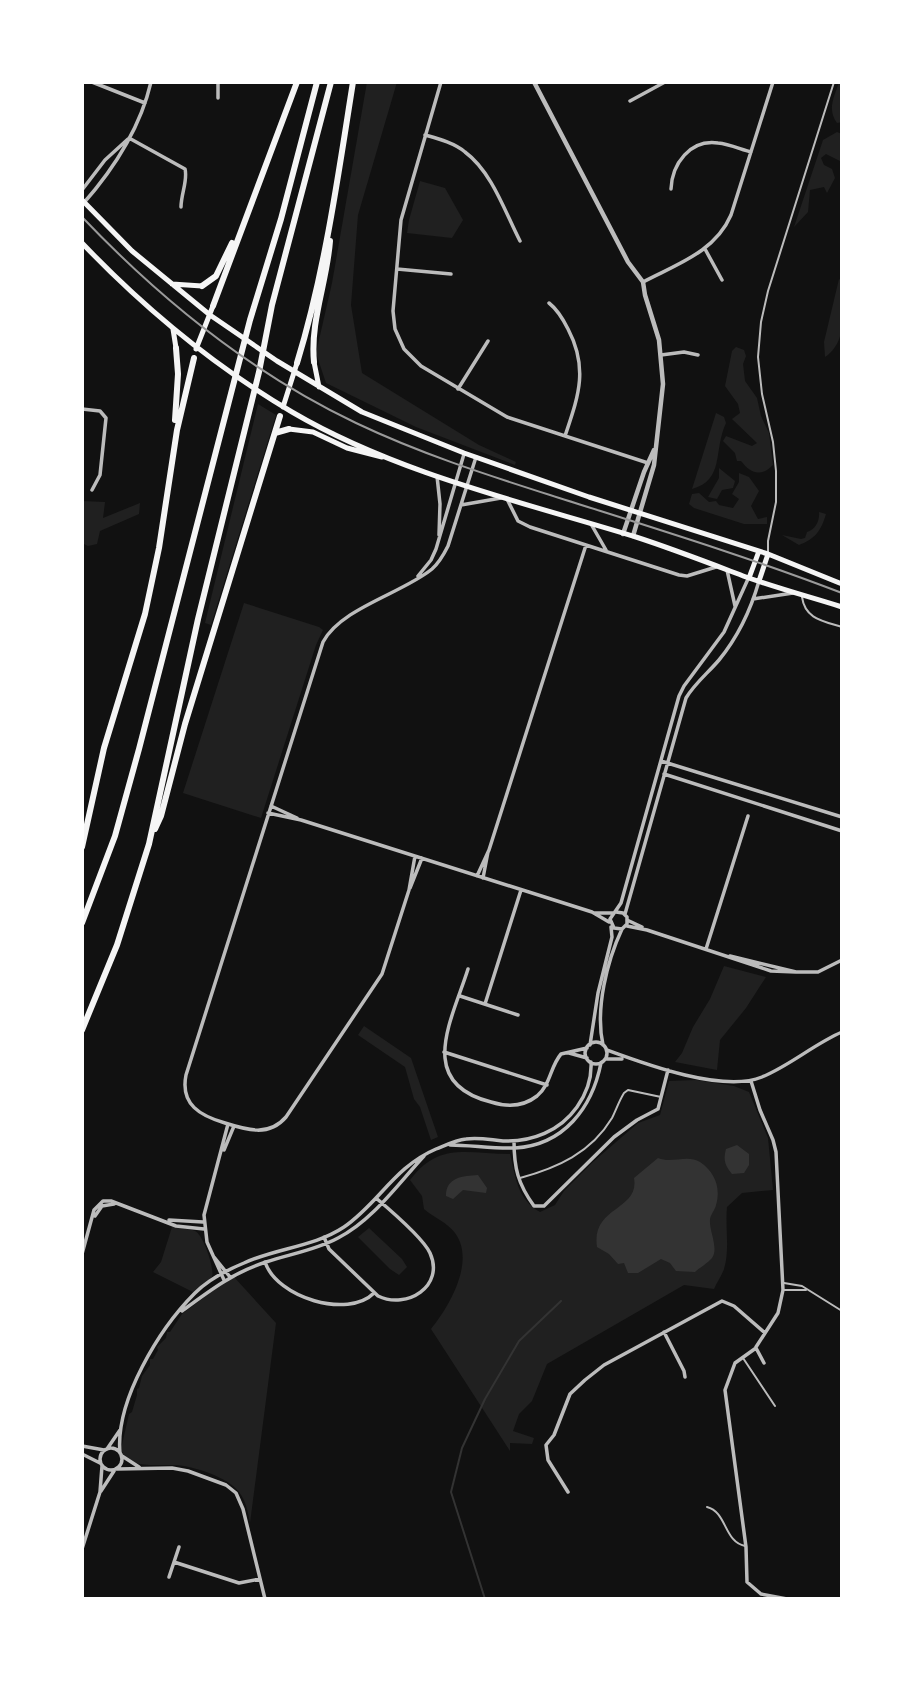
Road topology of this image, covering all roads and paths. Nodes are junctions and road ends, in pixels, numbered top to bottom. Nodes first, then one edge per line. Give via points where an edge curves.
1 (92, 82) edge
2 (151, 82) edge
3 (218, 82) edge
4 (297, 82) edge
5 (317, 82) edge
6 (331, 82) edge
7 (353, 82) edge
8 (441, 82) edge
9 (534, 82) edge
10 (665, 82) edge
11 (773, 82) edge
12 (834, 82) edge
13 (218, 98) dead end
14 (630, 100) dead end
15 (145, 103) junction
16 (425, 135) junction
17 (129, 138) junction
18 (751, 152) junction
19 (83, 188) edge
20 (671, 189) dead end
21 (83, 203) edge
22 (181, 207) dead end
23 (331, 218) junction
24 (240, 231) junction
25 (520, 240) dead end
26 (83, 245) edge
27 (705, 249) junction
28 (397, 269) junction
29 (452, 274) dead end
30 (722, 280) dead end
31 (643, 282) junction
32 (172, 284) junction
33 (202, 286) joint
34 (549, 303) dead end
35 (213, 306) joint
36 (210, 315) junction
37 (173, 329) junction
38 (488, 341) dead end
39 (176, 348) joint
40 (196, 349) junction
41 (661, 355) junction
42 (698, 355) dead end
43 (194, 358) joint
44 (313, 362) joint
45 (297, 363) joint
46 (294, 372) junction
47 (319, 387) junction
48 (458, 389) junction
49 (283, 406) junction
50 (82, 409) edge
51 (280, 416) joint
52 (289, 429) joint
53 (275, 433) junction
54 (565, 436) junction
55 (464, 453) junction
56 (475, 457) junction
57 (395, 460) junction
58 (651, 464) junction
59 (437, 475) junction
60 (171, 481) junction
61 (457, 482) junction
62 (467, 485) junction
63 (92, 490) dead end
64 (505, 497) junction
65 (461, 505) junction
66 (631, 511) junction
67 (640, 513) junction
68 (591, 524) junction
69 (623, 534) junction
70 (633, 536) junction
71 (439, 541) junction
72 (768, 541) junction
73 (586, 545) junction
74 (759, 551) junction
75 (608, 552) junction
76 (768, 554) junction
77 (718, 566) junction
78 (727, 569) junction
79 (416, 578) junction
80 (749, 578) junction
81 (760, 581) junction
82 (842, 584) edge
83 (798, 594) junction
84 (753, 599) junction
85 (842, 607) edge
86 (736, 608) junction
87 (842, 627) edge
88 (705, 656) junction
89 (721, 657) junction
90 (661, 761) junction
91 (667, 762) junction
92 (658, 772) junction
93 (664, 774) junction
94 (271, 806) junction
95 (268, 813) junction
96 (748, 816) dead end
97 (842, 817) edge
98 (301, 820) junction
99 (842, 831) edge
100 (149, 844) junction
101 (82, 847) edge
102 (489, 850) junction
103 (415, 856) junction
104 (422, 858) junction
105 (477, 876) junction
106 (483, 878) junction
107 (409, 890) junction
108 (521, 890) junction
109 (592, 912) junction
110 (615, 913) junction
111 (625, 914) junction
112 (627, 920) junction
113 (82, 923) edge
114 (611, 924) junction
115 (624, 927) junction
116 (647, 930) junction
117 (706, 949) junction
118 (842, 960) edge
119 (468, 969) dead end
120 (460, 996) junction
121 (485, 1004) junction
122 (518, 1015) dead end
123 (82, 1030) edge
124 (842, 1032) edge
125 (603, 1045) junction
126 (589, 1046) junction
127 (607, 1050) junction
128 (444, 1052) junction
129 (566, 1052) junction
130 (587, 1058) junction
131 (605, 1059) junction
132 (624, 1059) junction
133 (591, 1062) junction
134 (601, 1063) junction
135 (668, 1070) junction
136 (751, 1081) junction
137 (547, 1085) junction
138 (662, 1097) junction
139 (228, 1124) junction
140 (234, 1126) junction
141 (514, 1141) junction
142 (446, 1145) junction
143 (514, 1148) junction
144 (425, 1154) junction
145 (222, 1155) junction
146 (519, 1178) junction
147 (376, 1198) junction
148 (381, 1202) junction
149 (164, 1219) junction
150 (204, 1222) junction
151 (204, 1228) junction
152 (324, 1237) junction
153 (327, 1244) junction
154 (82, 1254) edge
155 (213, 1255) junction
156 (265, 1262) junction
157 (227, 1271) junction
158 (221, 1275) junction
159 (230, 1277) junction
160 (224, 1280) junction
161 (784, 1283) junction
162 (783, 1290) junction
163 (807, 1290) junction
164 (374, 1293) junction
165 (842, 1311) edge
166 (176, 1316) junction
167 (664, 1332) junction
168 (765, 1333) junction
169 (756, 1348) junction
170 (742, 1357) junction
171 (764, 1363) dead end
172 (685, 1377) dead end
173 (775, 1406) dead end
174 (120, 1429) junction
175 (82, 1446) edge
176 (106, 1449) junction
177 (82, 1454) edge
178 (120, 1454) junction
179 (101, 1464) junction
180 (141, 1468) junction
181 (116, 1469) junction
182 (100, 1492) junction
183 (568, 1492) dead end
184 (707, 1507) dead end
185 (179, 1546) dead end
186 (747, 1547) junction
187 (82, 1549) edge
188 (174, 1562) junction
189 (169, 1577) dead end
190 (260, 1579) junction
191 (761, 1597) edge
192 (265, 1599) edge
193 (787, 1599) edge

1 - 15 street
2 - 15 street
3 - 13 street
4 - 24 highway
5 - 113 highway via 115,836
6 - 100 highway via 195,630
7 - 23 highway
8 - 16 street
9 - 31 street via 628,262
10 - 14 street
11 - 18 street
12 - 72 lane via 761,322 759,374 777,486
15 - 17 street
16 - 25 street via 450,143 473,159
16 - 28 street via 402,213
17 - 19 street
17 - 21 street via 117,163
17 - 22 street via 185,169
18 - 20 street via 718,143 699,145 682,158
18 - 27 street via 728,223
21 - 32 highway
23 - 44 highway via 312,341
23 - 45 highway
24 - 33 highway via 216,276
24 - 35 highway
26 - 37 highway
27 - 30 street
27 - 31 street
28 - 29 street
28 - 48 street via 393,321 399,340 415,361
31 - 41 street
32 - 33 highway
32 - 36 highway
34 - 54 street via 573,339 581,368
35 - 36 highway
36 - 40 highway
36 - 46 highway
37 - 39 highway
37 - 40 highway
38 - 48 street
39 - 60 highway via 178,392
40 - 43 highway
40 - 49 highway
41 - 42 street
41 - 58 street via 663,401
43 - 60 highway via 177,429
44 - 47 highway
45 - 46 highway
46 - 47 highway
46 - 49 highway
47 - 55 highway via 373,418
48 - 54 street via 507,417
49 - 51 highway
49 - 57 highway
50 - 63 street via 100,411 106,418 100,475
51 - 53 highway
52 - 53 highway
52 - 57 highway via 313,432 347,448
53 - 100 highway
54 - 58 street
55 - 56 highway
55 - 61 street
56 - 62 street
56 - 66 highway
57 - 59 highway
58 - 66 street
58 - 67 street
59 - 61 highway
59 - 71 street
60 - 101 highway via 145,614 104,748
61 - 62 highway
61 - 71 street
62 - 64 highway
62 - 65 street
64 - 65 street
64 - 68 highway
64 - 73 street via 521,524
65 - 79 street via 441,559
66 - 67 highway
66 - 69 street
67 - 70 street
67 - 74 highway
68 - 69 highway
68 - 75 street
69 - 70 highway
70 - 77 highway
71 - 79 street
72 - 74 lane
72 - 76 lane
73 - 75 street
73 - 102 street
74 - 76 highway
74 - 80 highway
75 - 77 street via 687,576
76 - 81 highway
76 - 82 highway
77 - 78 highway
78 - 80 highway
78 - 86 street
79 - 94 street via 341,622 326,637
80 - 81 highway
80 - 86 street
81 - 83 highway
81 - 84 street
83 - 84 street
83 - 85 highway
83 - 87 lane via 808,614
84 - 89 street
86 - 88 street
88 - 89 street
88 - 90 street via 679,696
89 - 91 street via 687,698
90 - 91 street
90 - 92 street
91 - 93 street
91 - 97 street
92 - 93 street
92 - 110 street
93 - 99 street
93 - 111 street
94 - 95 street
94 - 98 street
95 - 98 street
95 - 139 street via 185,1082 195,1111
96 - 117 street
98 - 103 street
100 - 123 highway via 120,935
102 - 105 street
102 - 106 street
103 - 104 street
103 - 107 street
104 - 105 street
104 - 107 street
105 - 106 street
106 - 108 street
107 - 140 street via 382,974 286,1117 262,1131
108 - 109 street
108 - 121 street
109 - 110 street
109 - 114 street
110 - 111 street
110 - 114 street
111 - 112 street
112 - 115 street
112 - 116 street
114 - 115 street via 615,929
114 - 126 street
115 - 116 street
115 - 125 street via 615,943 603,995
116 - 117 street
117 - 118 street via 796,972 820,971
119 - 120 street
120 - 121 street
120 - 128 street
121 - 122 street
124 - 136 street
125 - 126 street
125 - 127 street
126 - 129 street
126 - 130 street
127 - 131 street
127 - 132 street
128 - 137 street
128 - 137 street via 453,1082 486,1101 517,1105 535,1098
129 - 130 street
129 - 137 street via 557,1058
130 - 133 street
131 - 132 street
131 - 134 street
132 - 135 street
133 - 134 street
133 - 141 street via 589,1084 572,1114 545,1134
134 - 143 street via 591,1098 576,1120 548,1140
135 - 136 street via 722,1082
135 - 138 street
136 - 161 street via 776,1152
138 - 146 lane via 628,1090 589,1146 550,1170
138 - 146 street via 658,1109 614,1137 544,1206 534,1206
139 - 140 street
139 - 145 street
140 - 145 street
141 - 142 street via 467,1139
141 - 143 street
142 - 143 street
142 - 144 street
143 - 146 street
144 - 147 street via 406,1166
144 - 148 street
145 - 150 street
147 - 148 street
147 - 152 street via 352,1221
148 - 153 street via 356,1227
148 - 164 street via 426,1246 433,1268 427,1287 414,1298 392,1301
149 - 150 street
149 - 151 street
149 - 154 street via 117,1205 102,1206
150 - 151 street
151 - 155 street
152 - 153 street
152 - 157 street
153 - 156 street
153 - 164 street
155 - 157 street
155 - 158 street
156 - 159 street
156 - 164 street via 278,1283 306,1299 360,1303
157 - 158 street
157 - 159 street
158 - 160 street
158 - 166 street via 195,1292
159 - 160 street
160 - 166 street
161 - 162 street
161 - 163 lane
162 - 163 lane
162 - 168 street via 778,1313
163 - 165 lane
166 - 174 street via 143,1364
167 - 168 street via 722,1301
167 - 172 street
167 - 183 street via 604,1365 570,1394 546,1445 548,1460
168 - 169 street
169 - 170 street
169 - 171 street
170 - 173 lane
170 - 186 street via 725,1390
174 - 176 street
174 - 178 street
175 - 176 street
176 - 178 street
176 - 179 street
177 - 179 street
178 - 180 street
178 - 181 street via 122,1461
179 - 181 street
179 - 182 street
180 - 181 street
180 - 190 street via 180,1469 230,1488 243,1509
181 - 182 street
182 - 187 street
184 - 186 lane via 717,1511 735,1543
185 - 188 street
186 - 191 street via 747,1582
188 - 189 street
188 - 190 street via 239,1583
190 - 192 street
191 - 193 street

